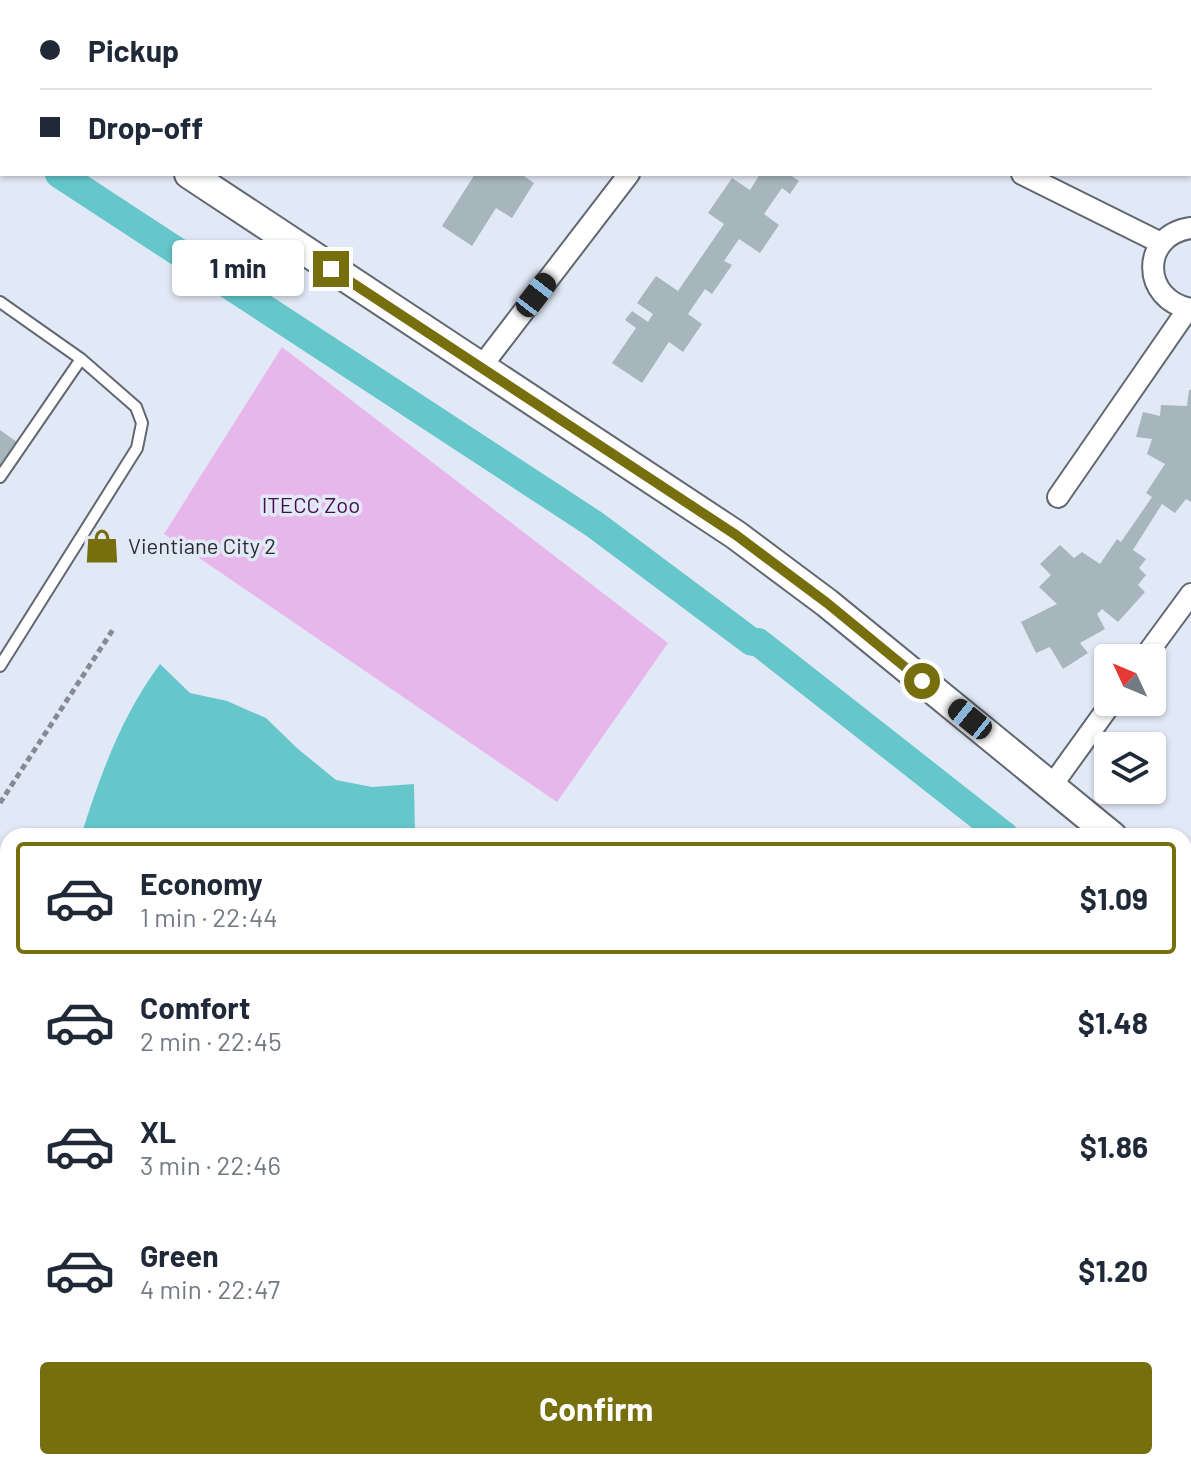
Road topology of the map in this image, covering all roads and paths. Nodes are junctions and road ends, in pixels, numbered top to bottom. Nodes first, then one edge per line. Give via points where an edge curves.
1 (192, 176) edge
2 (627, 176) edge
3 (1026, 176) edge
4 (1191, 228) edge
5 (1161, 243) junction
6 (0, 302) edge
7 (1190, 309) edge
8 (81, 359) junction
9 (481, 367) junction
10 (0, 477) edge
11 (1058, 497) dead end
12 (1191, 594) edge
13 (114, 628) dead end
14 (1154, 644) edge
15 (0, 666) edge
16 (1102, 716) edge
17 (1058, 777) dead end
18 (0, 803) edge
19 (1102, 828) edge

1 - 9 street
2 - 9 street
3 - 5 street
4 - 5 street via 1178,230
5 - 7 street via 1152,263 1155,284 1168,301
6 - 8 lane
7 - 11 street
8 - 10 lane
8 - 15 lane via 136,407 142,423 137,448
9 - 19 street via 793,577
12 - 14 street
13 - 18 path
16 - 17 street

